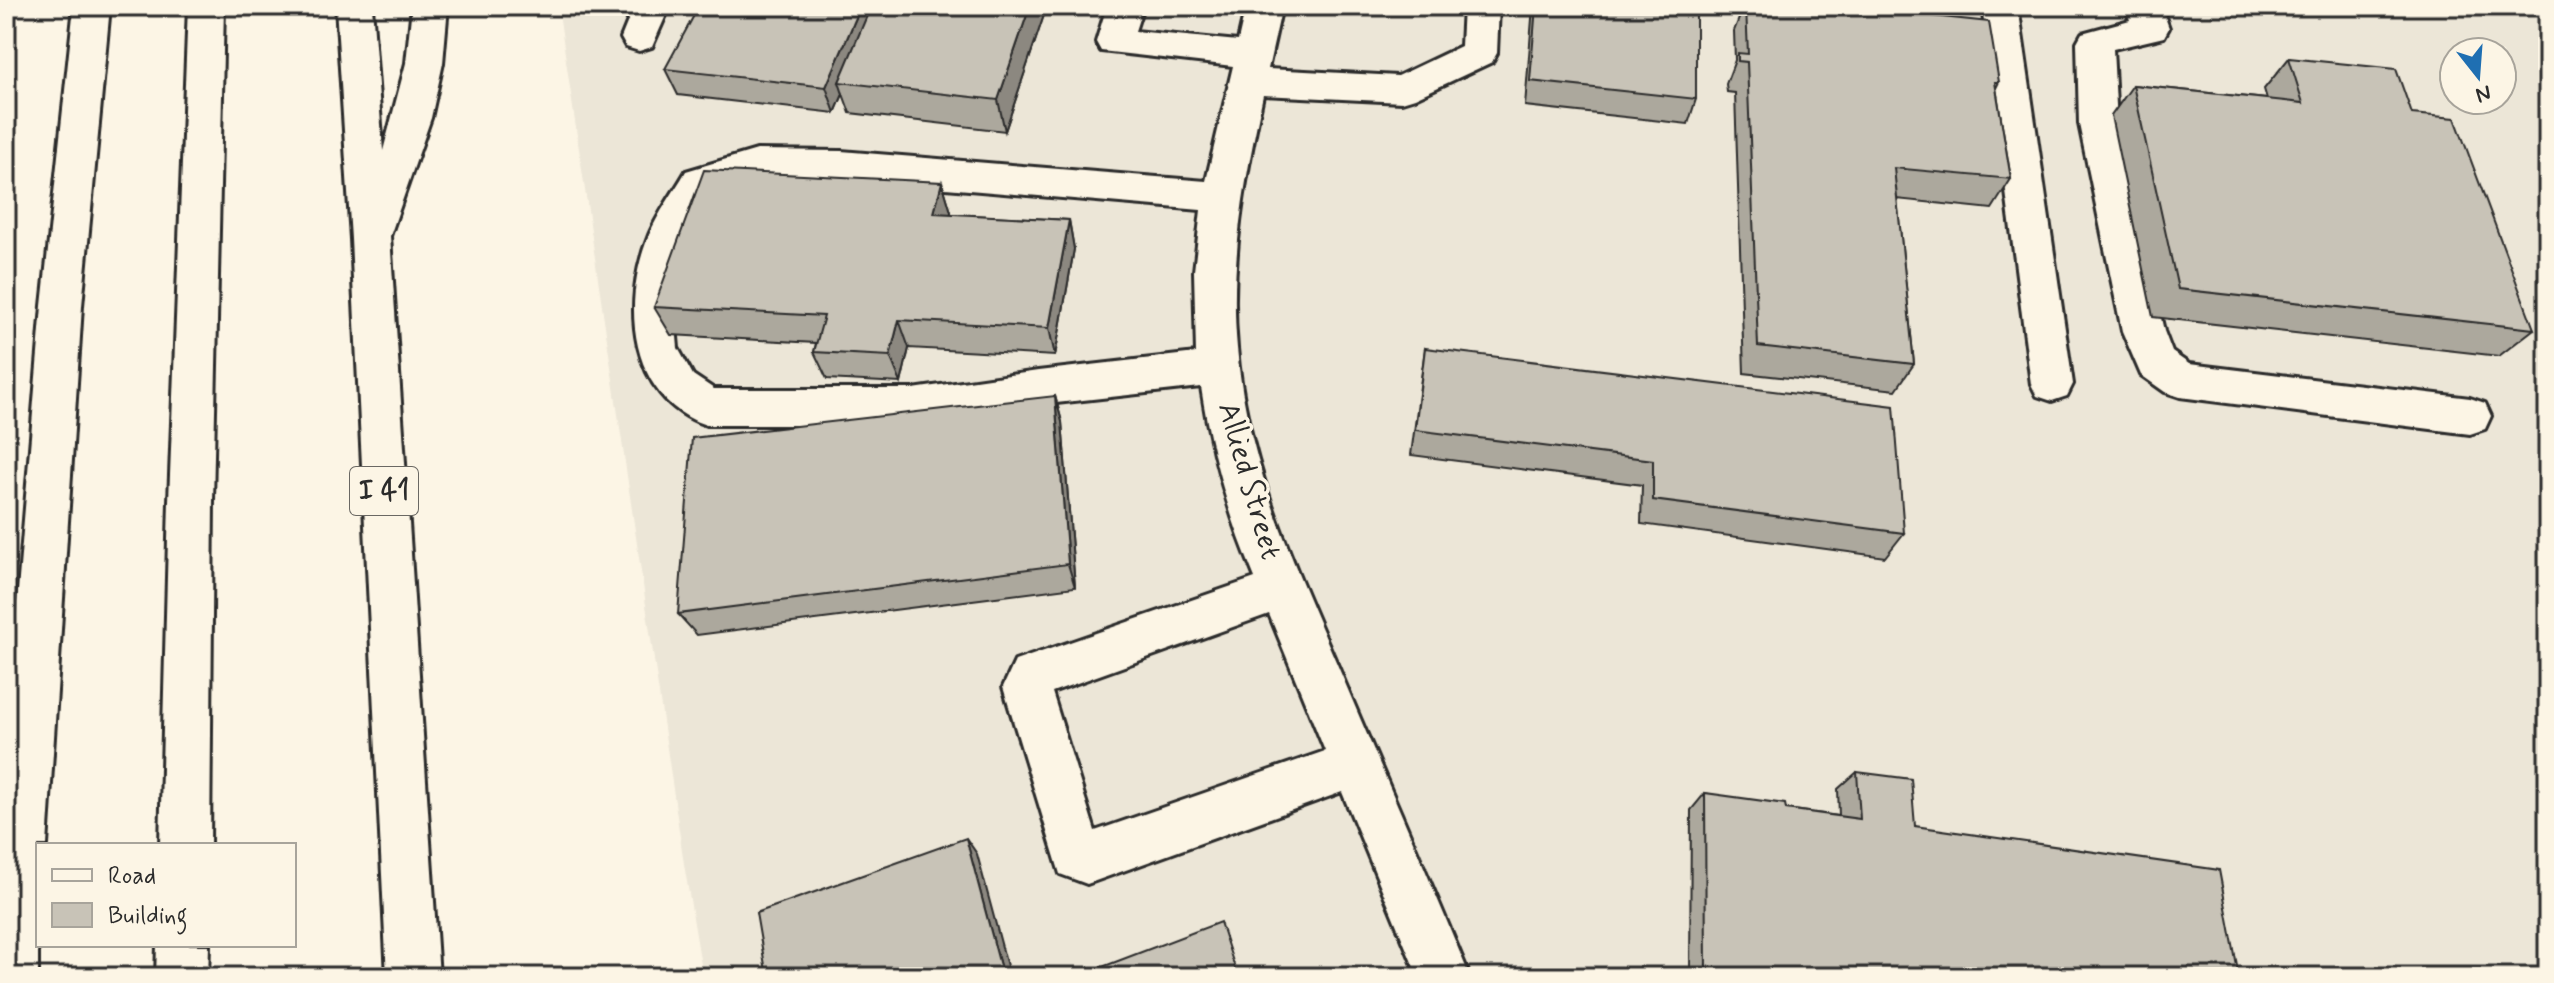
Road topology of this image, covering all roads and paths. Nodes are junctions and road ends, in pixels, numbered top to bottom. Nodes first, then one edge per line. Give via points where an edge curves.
1 (62, 6) edge
2 (92, 6) edge
3 (206, 6) edge
4 (354, 6) edge
5 (430, 6) edge
6 (1125, 6) edge
7 (1264, 6) edge
8 (1481, 6) edge
9 (2000, 6) edge
10 (2143, 6) edge
11 (1250, 68) junction
12 (73, 191) junction
13 (1222, 197) junction
14 (371, 239) junction
15 (1219, 368) junction
16 (2052, 384) dead end
17 (2470, 416) dead end
18 (1283, 589) junction
19 (1355, 764) junction
20 (185, 843) edge
21 (183, 947) edge
22 (12, 977) edge
23 (182, 977) edge
24 (413, 977) edge
25 (1444, 977) edge

1 - 12 main road via 53,135
2 - 12 main road
3 - 20 main road
4 - 14 main road, I 41
5 - 14 main road via 418,103
6 - 11 main road via 1114,42
7 - 11 main road, Allied Street
8 - 11 main road via 1479,53 1402,89
9 - 16 main road
10 - 17 main road via 2151,28 2095,42 2098,124 2143,331 2156,363 2180,380
11 - 13 main road, Allied Street
12 - 22 main road
13 - 15 main road, Allied Street via 1214,271
13 - 15 main road via 841,165 757,164 700,181 668,236 653,293 657,350 678,387 706,407 913,407
14 - 24 main road, I 41
15 - 18 main road, Allied Street via 1229,433 1254,522
18 - 19 main road, Allied Street
18 - 19 main road via 1032,677 1027,687 1078,856 1087,859
19 - 25 main road, Allied Street
21 - 23 main road

